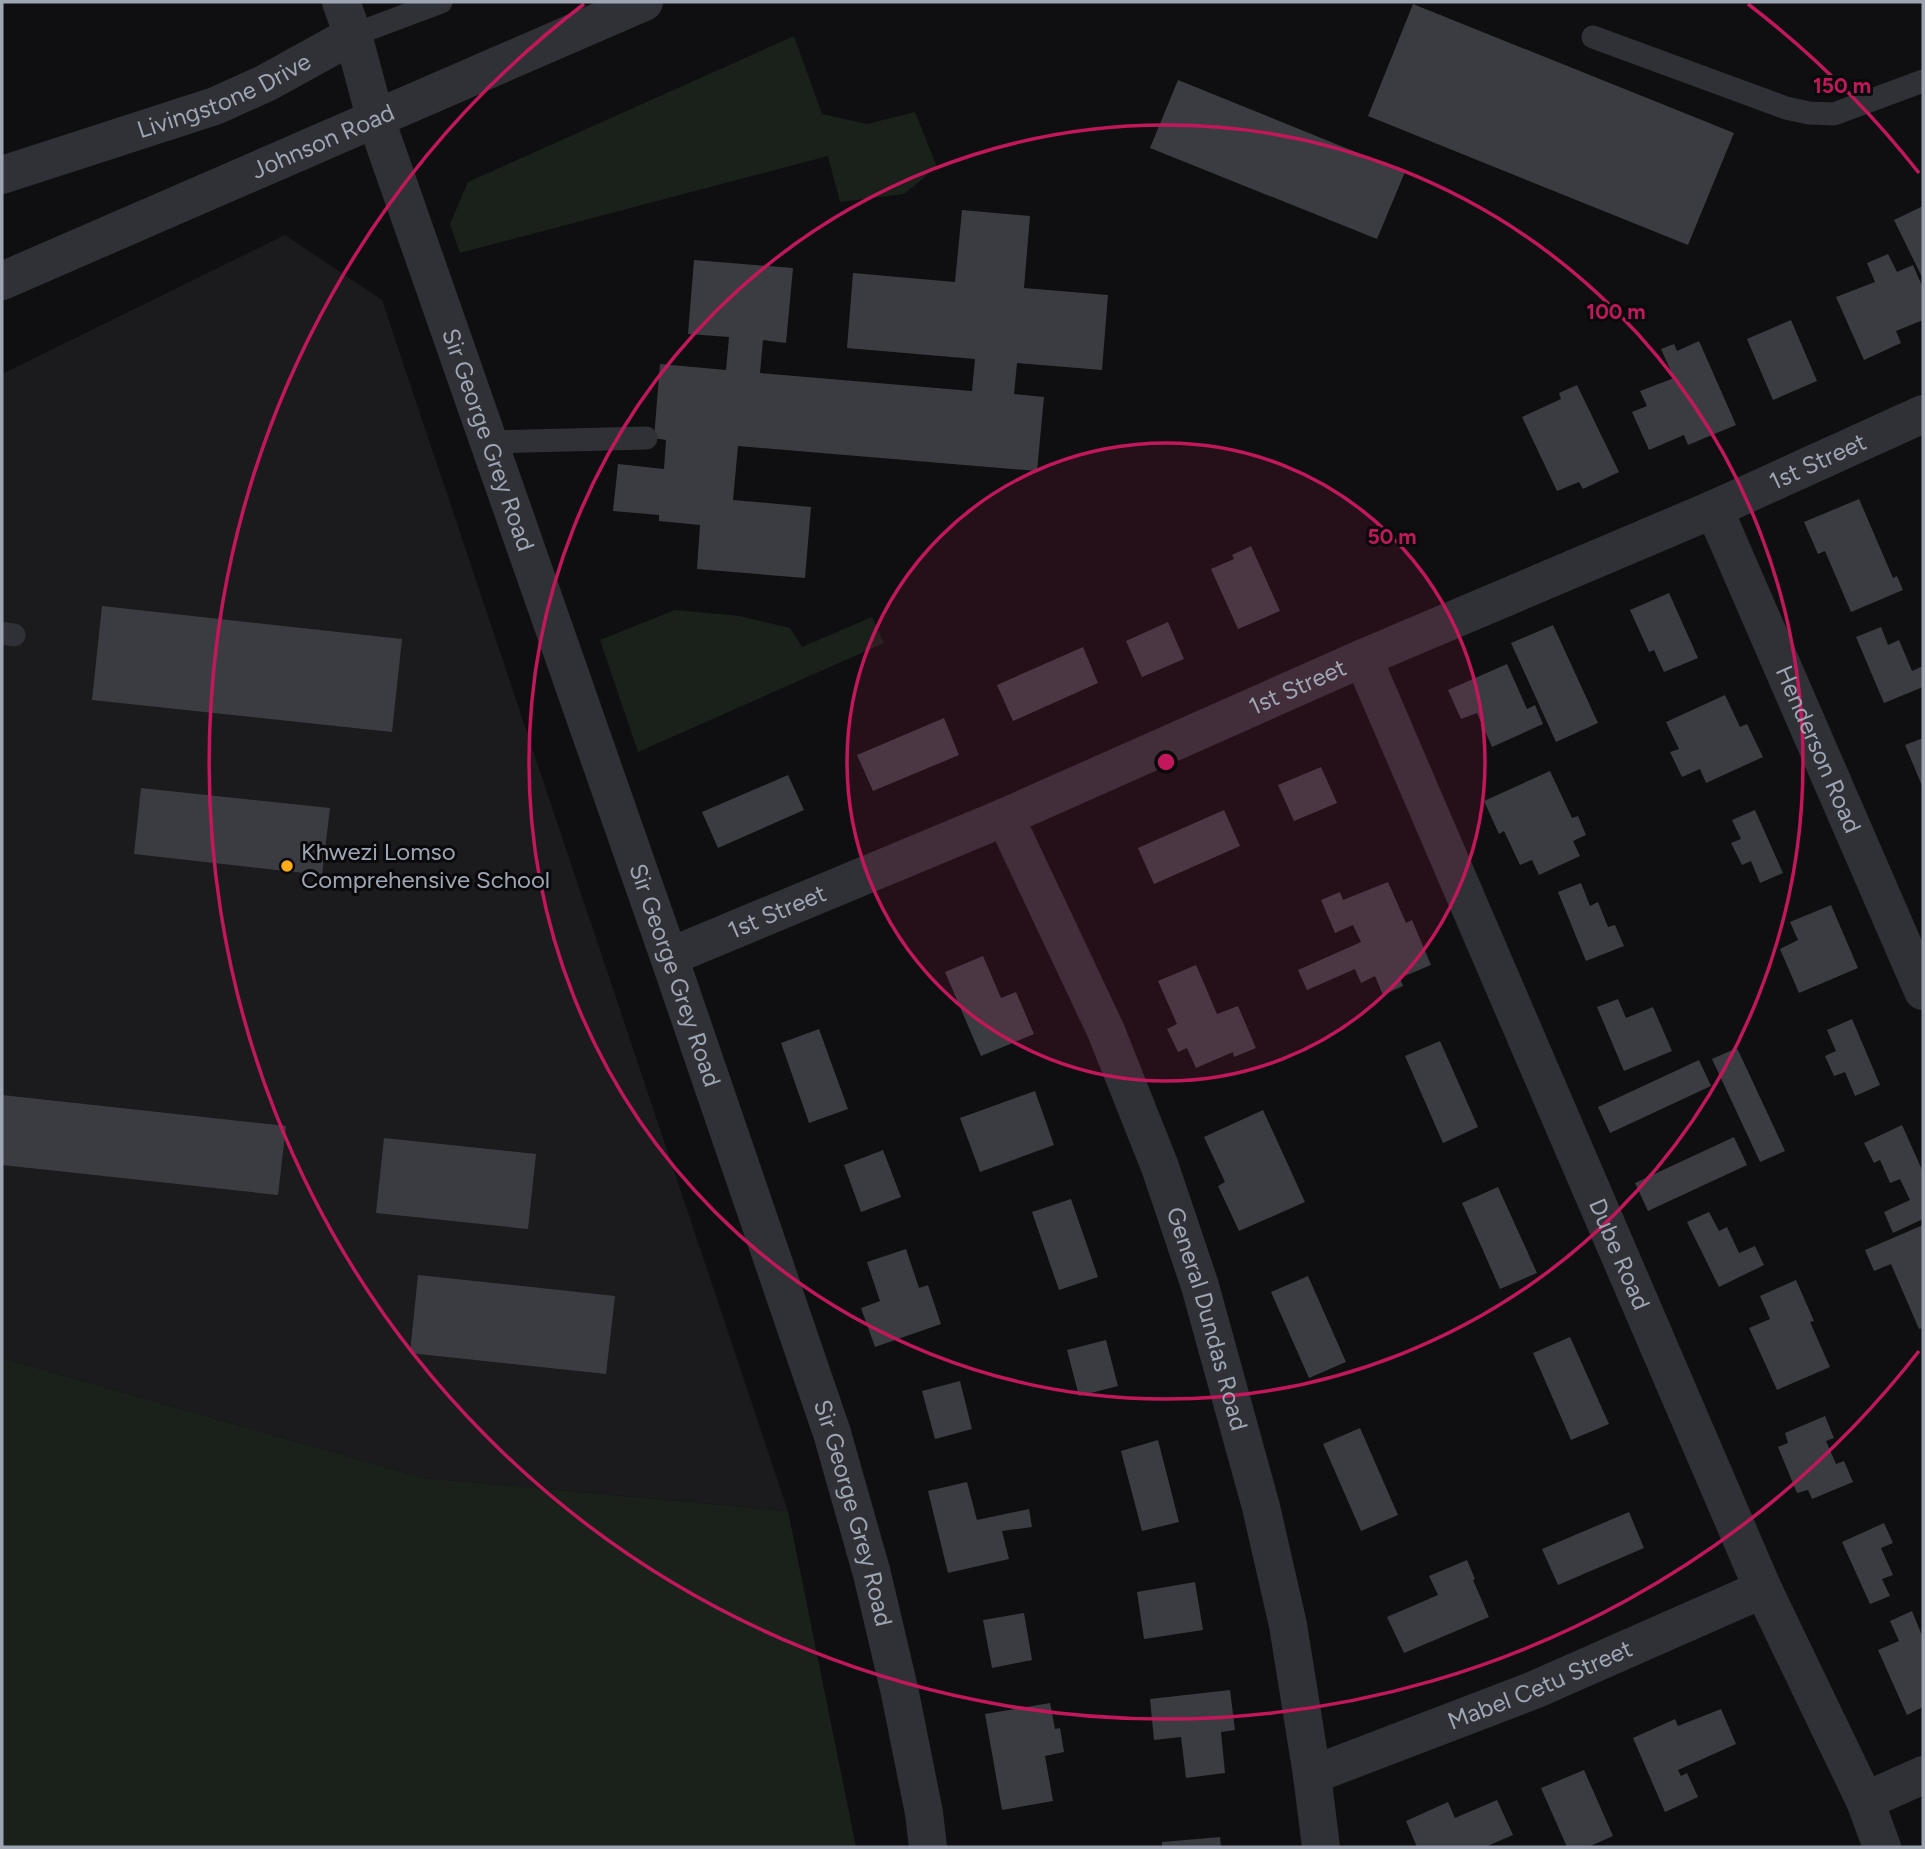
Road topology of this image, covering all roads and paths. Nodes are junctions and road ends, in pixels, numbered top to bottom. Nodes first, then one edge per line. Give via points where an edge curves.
1 (441, 2) edge
2 (644, 2) edge
3 (347, 18) edge
4 (1593, 37) dead end
5 (1923, 81) edge
6 (375, 117) junction
7 (2, 175) edge
8 (2, 281) edge
9 (1923, 414) edge
10 (646, 438) dead end
11 (489, 442) junction
12 (1714, 509) junction
13 (1363, 658) junction
14 (1005, 817) junction
15 (669, 957) junction
16 (1923, 990) edge
17 (1763, 1589) junction
18 (1312, 1775) junction
19 (1923, 1775) edge
20 (1864, 1801) junction
21 (928, 1847) edge
22 (1321, 1847) edge
23 (1882, 1847) edge

1 - 3 lane, Livingstone Drive
2 - 6 street, Johnson Road
3 - 6 street, Sir George Grey Road
3 - 7 street, Livingstone Drive via 267,83 215,106
4 - 5 lane via 1810,113 1834,114
6 - 8 street, Johnson Road
6 - 11 street, Sir George Grey Road
9 - 12 street, 1st Street
10 - 11 lane
11 - 15 street, Sir George Grey Road
12 - 13 street, 1st Street
12 - 16 street, Henderson Road
13 - 14 street, 1st Street
13 - 17 street, Dube Road
14 - 15 street, 1st Street
14 - 18 street, General Dundas Road via 1106,1031 1160,1167 1200,1286 1261,1507
15 - 21 street, Sir George Grey Road via 832,1433 900,1693
17 - 18 street, Mabel Cetu Street via 1534,1690
17 - 20 street, Dube Road
18 - 22 street, General Dundas Road
19 - 20 street
20 - 23 street, Dube Road

